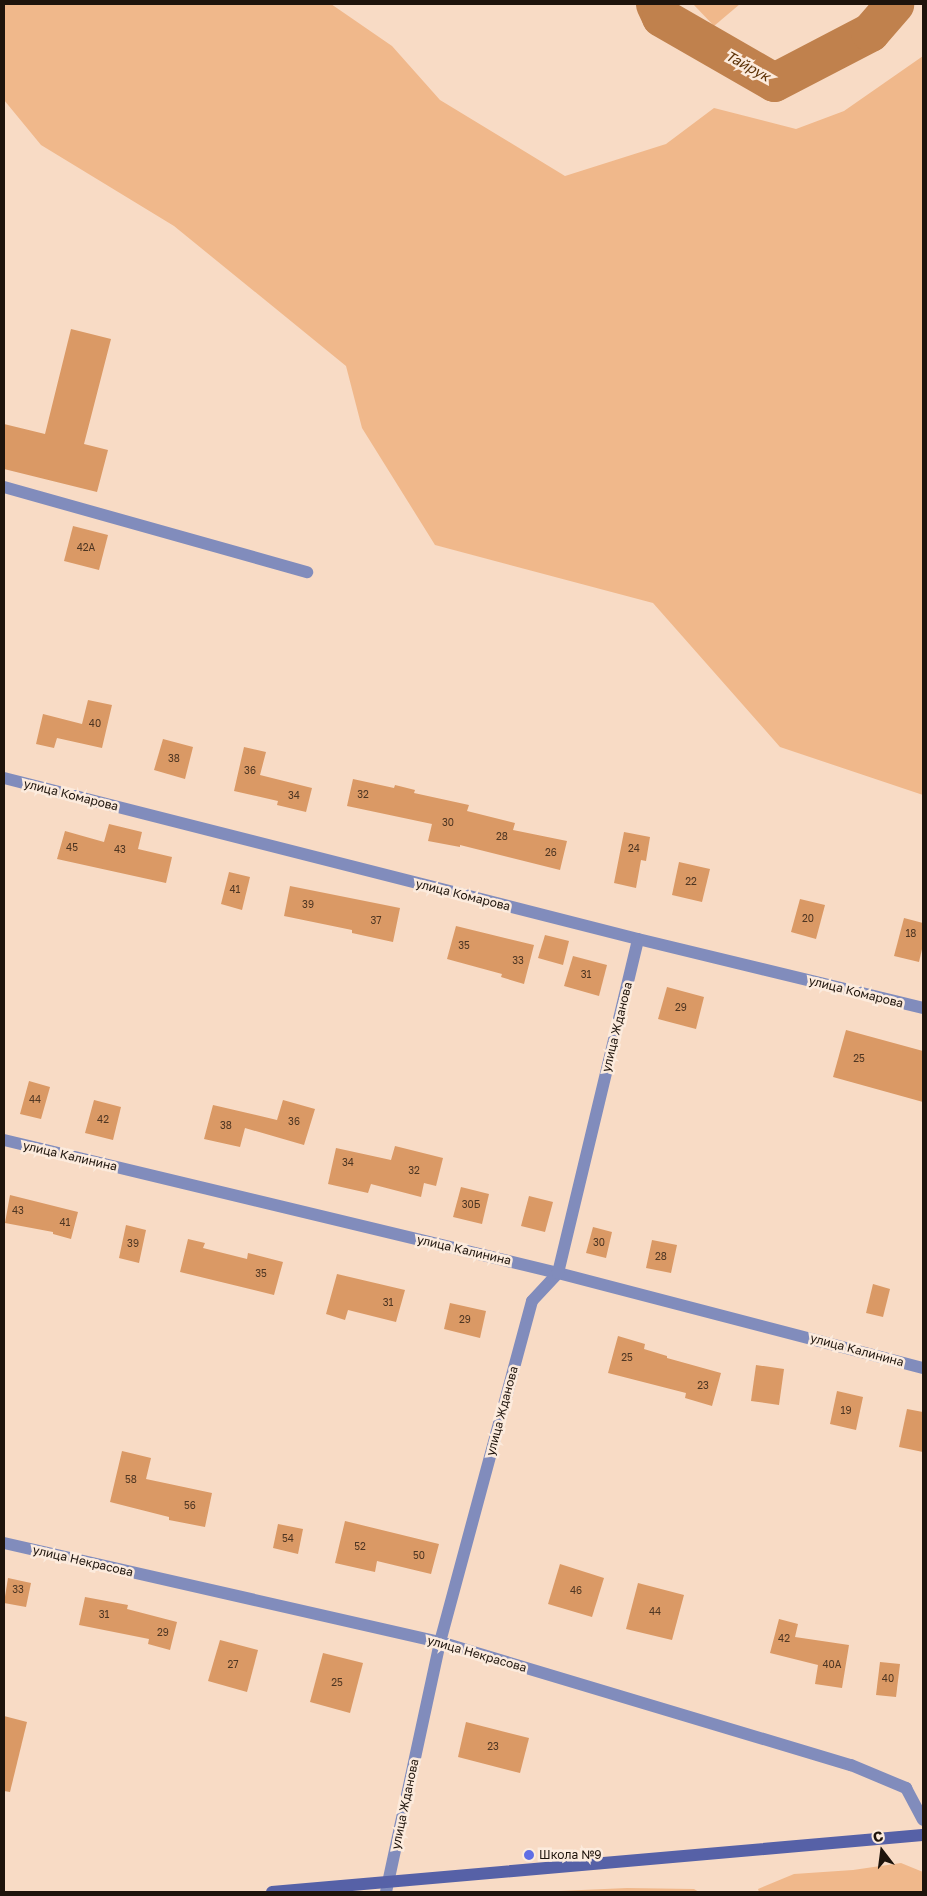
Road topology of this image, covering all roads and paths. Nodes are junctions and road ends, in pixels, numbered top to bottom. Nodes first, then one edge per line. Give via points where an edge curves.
1 (4, 487) edge
2 (307, 572) dead end
3 (4, 778) edge
4 (638, 940) junction
5 (923, 1008) edge
6 (4, 1140) edge
7 (558, 1273) junction
8 (923, 1368) edge
9 (4, 1543) edge
10 (440, 1642) junction
11 (923, 1820) edge
12 (923, 1835) edge
13 (387, 1887) edge
14 (272, 1892) edge

1 - 2 street
3 - 4 street, улица Комарова
4 - 5 street, улица Комарова
4 - 7 street, улица Жданова
6 - 7 street, улица Калинина
7 - 8 street, улица Калинина
7 - 10 street, улица Жданова via 532,1301
9 - 10 street, улица Некрасова
10 - 11 street, улица Некрасова via 851,1765 906,1788
10 - 13 street, улица Жданова
12 - 13 street
13 - 14 street

